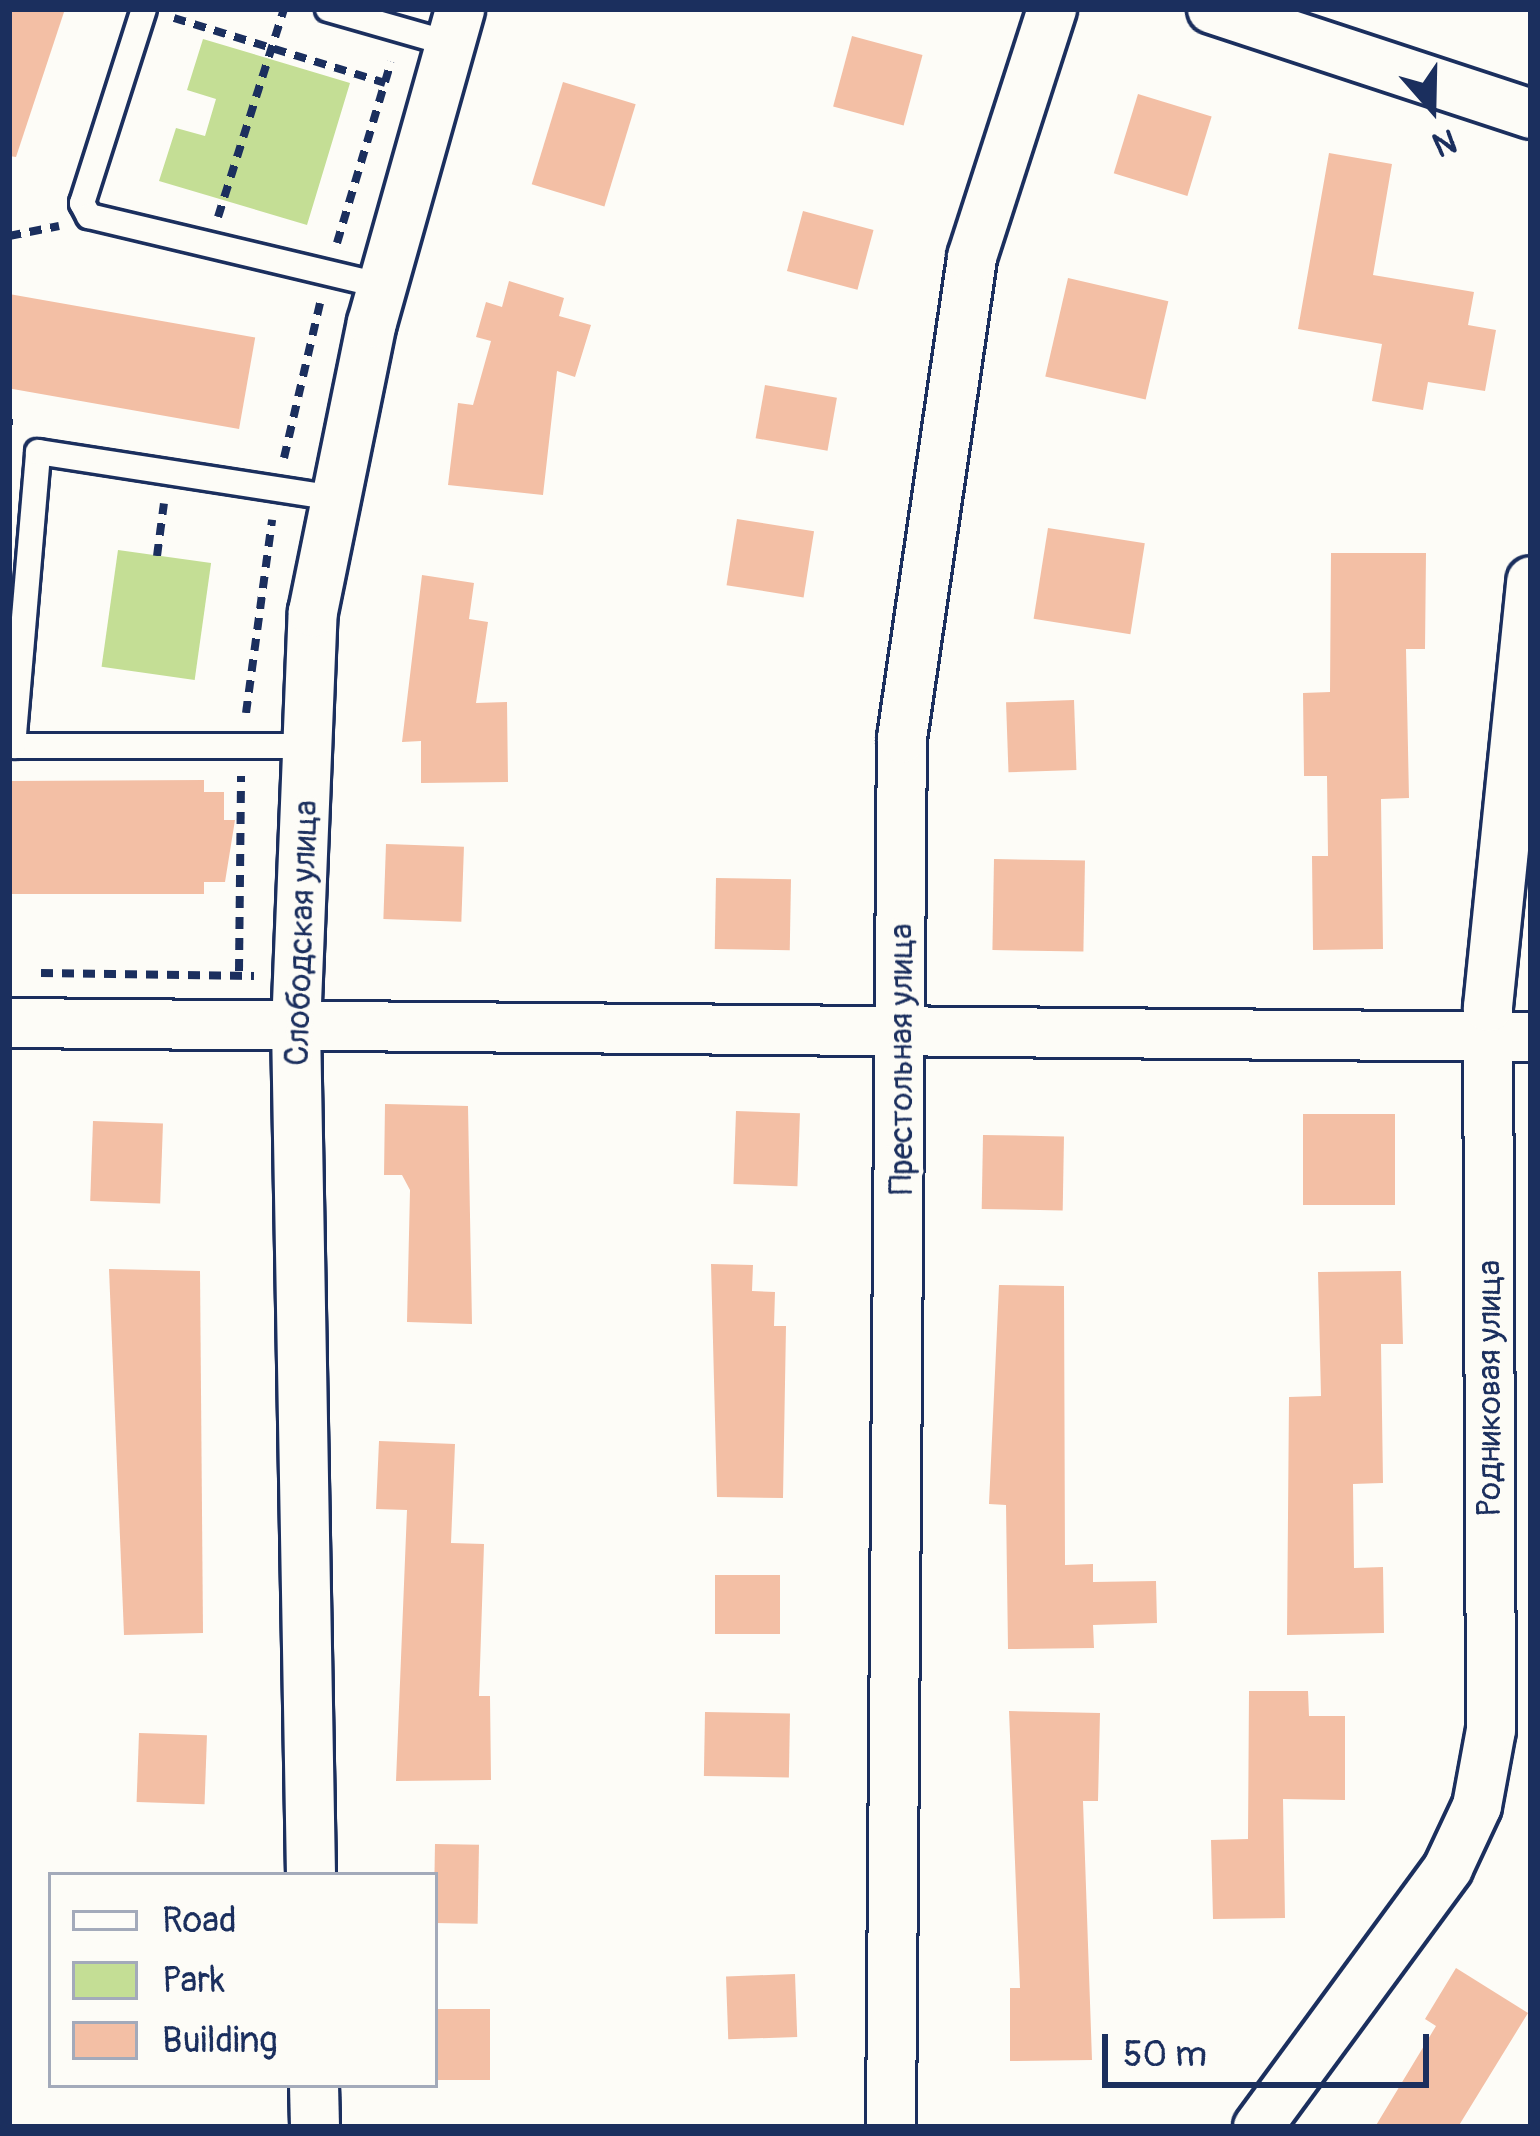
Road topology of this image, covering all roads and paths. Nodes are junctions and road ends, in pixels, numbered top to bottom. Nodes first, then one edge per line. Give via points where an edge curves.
1 (144, 9) edge
2 (284, 9) edge
3 (328, 9) edge
4 (1052, 9) edge
5 (1212, 9) edge
6 (456, 27) edge
7 (272, 48) junction
8 (385, 83) dead end
9 (1531, 114) edge
10 (89, 216) junction
11 (9, 236) edge
12 (209, 247) junction
13 (382, 286) junction
14 (168, 472) junction
15 (336, 498) junction
16 (157, 556) dead end
17 (1531, 581) edge
18 (307, 746) junction
19 (9, 1024) edge
20 (296, 1028) junction
21 (903, 1028) junction
22 (1510, 1036) edge
23 (310, 1872) edge
24 (314, 2088) edge
25 (315, 2127) edge
26 (891, 2127) edge
27 (1258, 2127) edge

1 - 7 path
1 - 10 lane via 82,202
2 - 7 path
3 - 6 lane
4 - 21 street, Престольная улица via 972,257 902,737
5 - 9 street
6 - 13 street, Слободская улица
7 - 8 path
7 - 12 path
10 - 11 path
10 - 12 lane
12 - 13 lane
13 - 15 street, Слободская улица
14 - 15 lane
14 - 16 path
14 - 18 lane via 38,452 13,746
15 - 18 street, Слободская улица via 313,613
17 - 22 street, Родниковая улица via 1507,741
18 - 20 street, Слободская улица
19 - 20 street
20 - 21 street
20 - 23 street, Слободская улица
21 - 22 street
21 - 26 street, Престольная улица
22 - 27 street, Родниковая улица via 1491,1730 1477,1806 1448,1868
24 - 25 street

